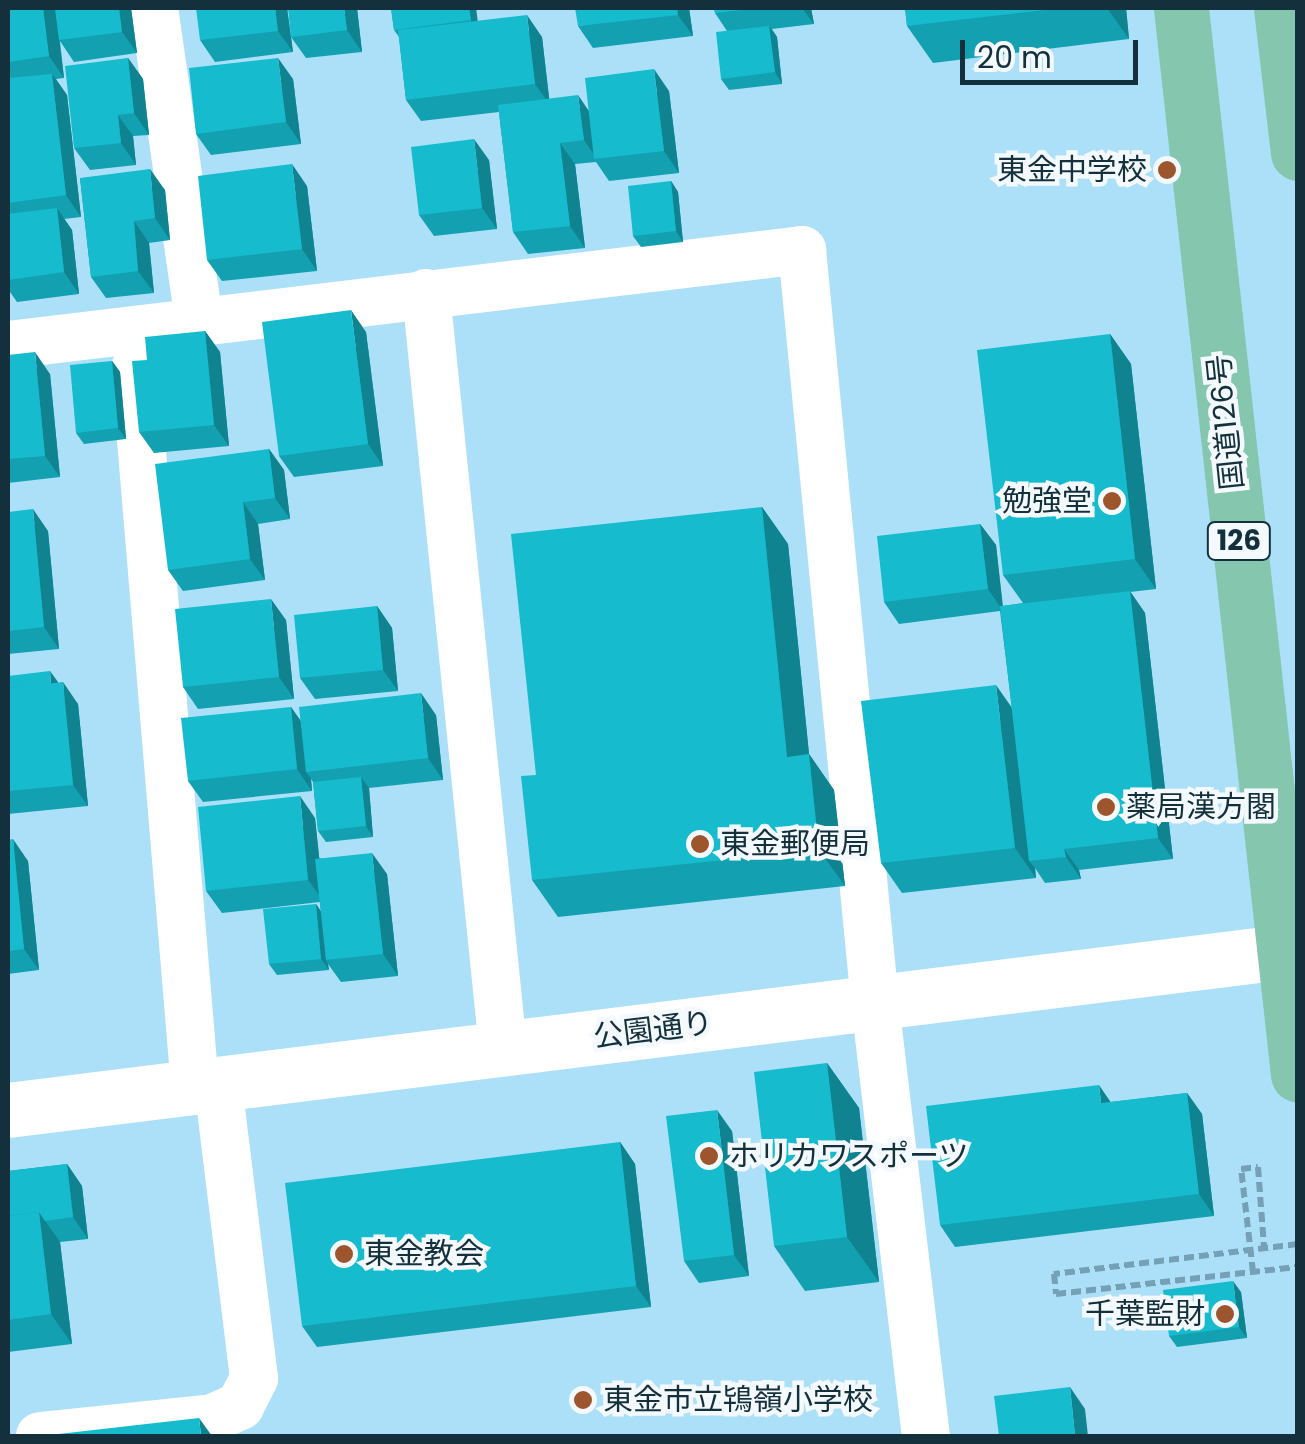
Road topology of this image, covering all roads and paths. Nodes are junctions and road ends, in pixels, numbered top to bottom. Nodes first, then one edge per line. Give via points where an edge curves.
1 (154, 8) edge
2 (1181, 8) edge
3 (1281, 8) edge
4 (1298, 153) edge
5 (426, 294) junction
6 (198, 321) junction
7 (132, 330) junction
8 (8, 344) edge
9 (1291, 951) edge
10 (874, 1002) junction
11 (503, 1049) junction
12 (1298, 1076) edge
13 (207, 1086) junction
14 (8, 1110) edge
15 (1298, 1244) edge
16 (1264, 1248) junction
17 (1298, 1267) edge
18 (1254, 1272) junction
19 (40, 1436) edge
20 (926, 1436) edge

1 - 6 street
2 - 9 highway, 国道126号 / 126
3 - 4 highway
5 - 6 street
5 - 10 street via 802,250
5 - 11 street
6 - 7 street
7 - 8 street
7 - 13 street
9 - 10 street, 公園通り
9 - 12 highway, 国道126号 / 126
10 - 11 street, 公園通り
10 - 20 street
11 - 13 street, 公園通り
13 - 14 street, 公園通り
13 - 19 street via 254,1378 240,1406 213,1418
15 - 16 path
16 - 18 path via 1258,1168 1241,1169
16 - 18 path via 1054,1274 1056,1294
17 - 18 path

